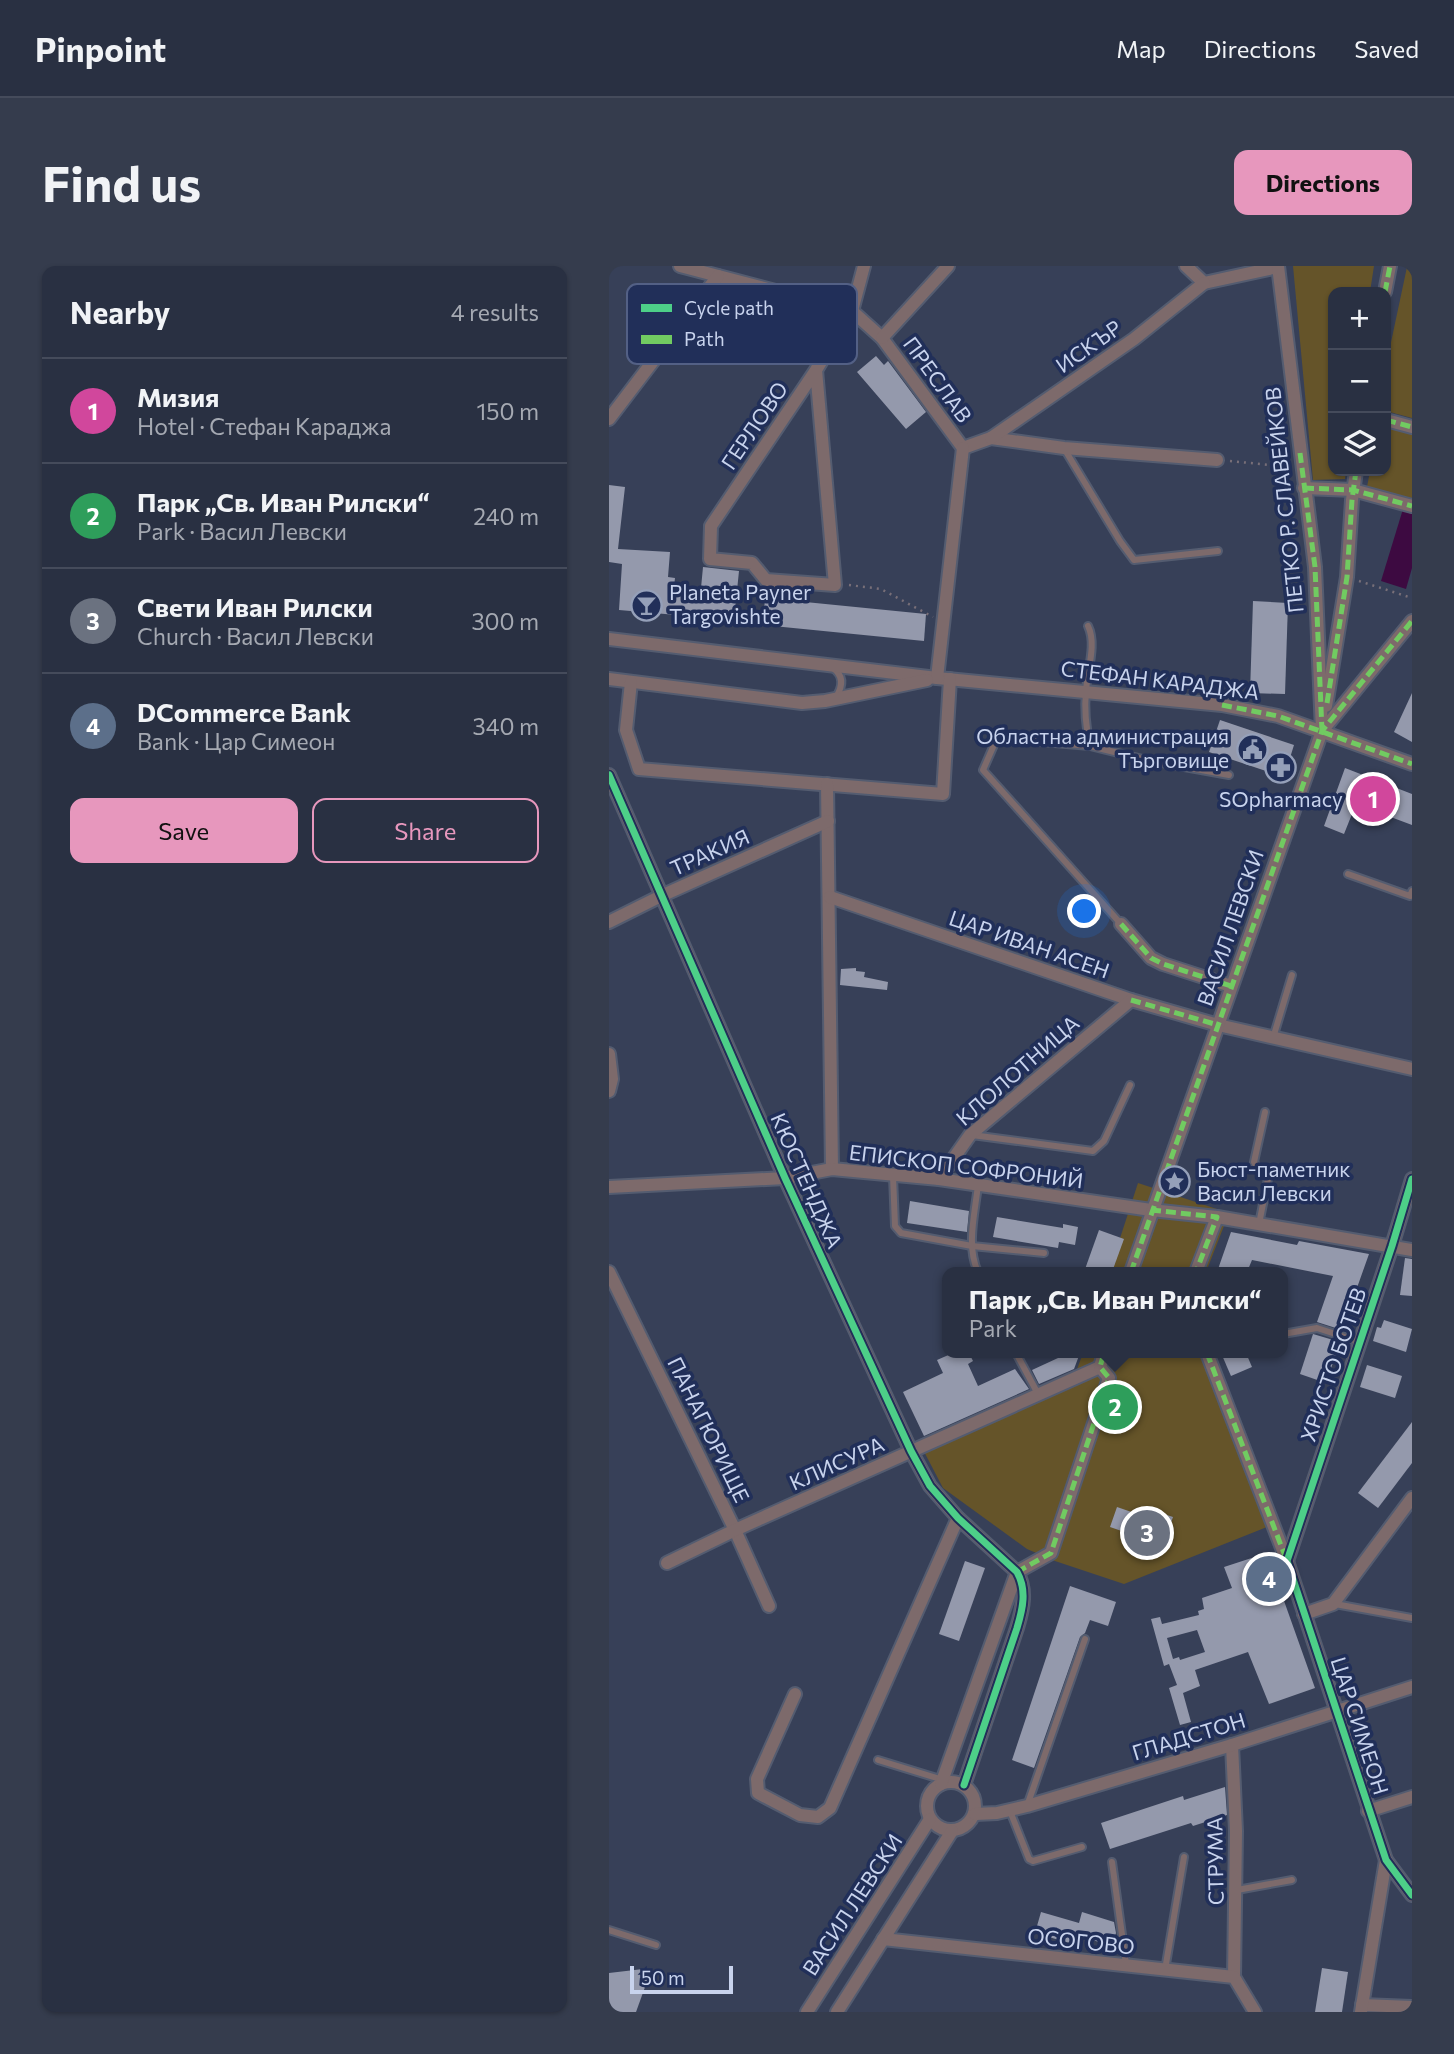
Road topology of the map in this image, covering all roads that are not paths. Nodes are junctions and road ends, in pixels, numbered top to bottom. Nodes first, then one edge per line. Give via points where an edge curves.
1 (680, 266) edge
2 (864, 266) edge
3 (948, 266) edge
4 (1186, 266) edge
5 (1389, 266) edge
6 (1278, 267) edge
7 (718, 276) junction
8 (1204, 283) junction
9 (712, 284) edge
10 (749, 284) edge
11 (1386, 287) edge
12 (857, 292) edge
13 (857, 316) edge
14 (882, 338) junction
15 (651, 364) edge
16 (820, 364) edge
17 (816, 370) junction
18 (609, 419) edge
19 (1391, 421) edge
20 (1412, 427) edge
21 (991, 438) junction
22 (963, 448) junction
23 (1064, 448) junction
24 (1217, 460) road end
25 (1355, 476) edge
26 (1304, 488) junction
27 (1353, 490) junction
28 (1412, 506) edge
29 (1218, 551) dead end
30 (1412, 621) edge
31 (1088, 626) dead end
32 (609, 639) edge
33 (826, 664) junction
34 (943, 678) junction
35 (609, 679) edge
36 (631, 682) junction
37 (1086, 690) junction
38 (834, 698) junction
39 (1322, 731) junction
40 (1090, 747) junction
41 (1412, 764) edge
42 (609, 775) edge
43 (1229, 775) dead end
44 (827, 784) junction
45 (828, 821) junction
46 (1348, 874) dead end
47 (1412, 891) edge
48 (661, 896) junction
49 (830, 897) junction
50 (609, 922) edge
51 (1121, 924) joint
52 (1292, 975) dead end
53 (1231, 986) junction
54 (1131, 1000) junction
55 (1218, 1026) junction
56 (1273, 1038) junction
57 (609, 1055) edge
58 (1412, 1069) edge
59 (1130, 1085) dead end
60 (609, 1091) edge
61 (1265, 1112) dead end
62 (970, 1135) junction
63 (832, 1169) junction
64 (893, 1175) junction
65 (785, 1178) junction
66 (1412, 1179) edge
67 (939, 1180) junction
68 (978, 1185) junction
69 (609, 1187) edge
70 (1151, 1210) junction
71 (1217, 1217) junction
72 (1259, 1224) junction
73 (972, 1246) junction
74 (1392, 1246) junction
75 (1412, 1250) edge
76 (1044, 1253) dead end
77 (976, 1267) edge
78 (1133, 1267) edge
79 (1198, 1267) edge
80 (609, 1272) edge
81 (1288, 1333) edge
82 (1360, 1342) junction
83 (1019, 1358) edge
84 (1103, 1358) edge
85 (1209, 1358) edge
86 (1100, 1367) junction
87 (1038, 1395) junction
88 (911, 1451) junction
89 (1412, 1498) edge
90 (958, 1518) junction
91 (735, 1530) junction
92 (1287, 1561) junction
93 (667, 1563) dead end
94 (1017, 1572) junction
95 (1333, 1604) junction
96 (769, 1606) dead end
97 (1304, 1614) junction
98 (1412, 1618) edge
99 (1084, 1639) dead end
100 (1412, 1687) edge
101 (795, 1694) dead end
102 (1335, 1711) junction
103 (1232, 1745) junction
104 (878, 1760) dead end
105 (945, 1782) junction
106 (964, 1785) junction
107 (1412, 1797) edge
108 (1027, 1806) junction
109 (1010, 1811) junction
110 (1368, 1811) junction
111 (975, 1814) junction
112 (930, 1819) junction
113 (952, 1831) junction
114 (1082, 1847) dead end
115 (1184, 1857) dead end
116 (1385, 1860) junction
117 (1112, 1862) dead end
118 (1291, 1880) dead end
119 (1237, 1890) junction
120 (1412, 1895) edge
121 (609, 1930) edge
122 (883, 1939) junction
123 (656, 1945) dead end
124 (1126, 1966) junction
125 (1165, 1970) junction
126 (1234, 1977) junction
127 (1412, 2007) edge
128 (1361, 2009) edge
129 (807, 2012) edge
130 (837, 2012) edge
131 (1255, 2012) edge

1 - 7 street, ПРЕСЛАВ
2 - 12 street, ГЕРЛОВО
3 - 14 street
4 - 8 street
5 - 11 street
6 - 8 street
6 - 26 street, ПЕТКО Р. СЛАВЕЙКОВ
7 - 9 street
7 - 10 street, ПРЕСЛАВ
8 - 21 street, ИСКЪР via 1134,339
13 - 14 street, ПРЕСЛАВ
14 - 22 street, ПРЕСЛАВ
15 - 18 street
16 - 17 street, ГЕРЛОВО
17 - 17 street, ГЕРЛОВО via 835,585 766,580 752,563 710,559 711,526
19 - 20 street
21 - 22 street, ПРЕСЛАВ
21 - 23 street, ПРЕСЛАВ
22 - 34 street via 943,622
23 - 24 street, ПРЕСЛАВ
23 - 29 lane via 1134,560
25 - 27 street
26 - 27 street
26 - 39 street, ПЕТКО Р. СЛАВЕЙКОВ via 1315,567
27 - 28 street
27 - 39 street via 1347,578
30 - 39 street, ВАСИЛ ЛЕВСКИ
31 - 37 lane via 1093,635
32 - 33 street, СТЕФАН КАРАДЖА
33 - 34 street, СТЕФАН КАРАДЖА
33 - 38 lane via 840,676 841,689
34 - 37 street, СТЕФАН КАРАДЖА
34 - 38 street, СТЕФАН КАРАДЖА
34 - 44 street via 943,794
35 - 36 street, СТЕФАН КАРАДЖА
36 - 38 street, СТЕФАН КАРАДЖА via 802,703
36 - 44 street via 626,730 639,769
37 - 39 street, СТЕФАН КАРАДЖА via 1222,705
37 - 40 lane
39 - 41 street, СТЕФАН КАРАДЖА
39 - 53 street, ВАСИЛ ЛЕВСКИ
40 - 43 lane
40 - 51 lane via 997,738 982,770
42 - 48 street, КЮСТЕНДЖА
44 - 45 street
45 - 48 street, ТРАКИЯ
45 - 49 street
46 - 47 lane via 1410,896
48 - 50 street, ТРАКИЯ
48 - 65 street, КЮСТЕНДЖА
49 - 54 street, ЦАР ИВАН АСЕН
49 - 63 street
51 - 53 street via 1151,958
52 - 56 lane
53 - 55 street, ВАСИЛ ЛЕВСКИ
54 - 55 street, ЦАР ИВАН АСЕН
54 - 62 street, КЛОЛОТНИЦА
55 - 56 street, ЦАР ИВАН АСЕН
55 - 70 street, ВАСИЛ ЛЕВСКИ
56 - 58 street, ЦАР ИВАН АСЕН
57 - 60 street
59 - 62 lane via 1104,1141 1093,1152
61 - 72 lane via 1254,1162 1269,1174
62 - 67 street, КЛОЛОТНИЦА
63 - 64 street, ЕПИСКОП СОФРОНИЙ
63 - 65 street, ЕПИСКОП СОФРОНИЙ
64 - 67 street, ЕПИСКОП СОФРОНИЙ
64 - 73 lane via 895,1226 901,1233
65 - 69 street, ЕПИСКОП СОФРОНИЙ
65 - 88 street, КЮСТЕНДЖА
66 - 74 street, ХРИСТО БОТЕВ
67 - 68 street, ЕПИСКОП СОФРОНИЙ
68 - 70 street, ЕПИСКОП СОФРОНИЙ
68 - 73 lane
70 - 71 street, ЕПИСКОП СОФРОНИЙ
70 - 78 street, ВАСИЛ ЛЕВСКИ
71 - 72 street
71 - 79 street
72 - 74 street
73 - 76 lane
73 - 77 lane
74 - 75 street
74 - 82 street, ХРИСТО БОТЕВ
80 - 91 street, ПАНАГЮРИЩЕ
81 - 82 lane via 1317,1328
82 - 92 street, ХРИСТО БОТЕВ
83 - 87 lane
84 - 86 street
85 - 92 street, ЦАР СИМЕОН
86 - 87 street, КЛИСУРА
86 - 94 street via 1109,1378 1051,1553
87 - 88 street, КЛИСУРА
88 - 90 street, КЮСТЕНДЖА via 930,1486
88 - 91 street, КЛИСУРА
89 - 95 street
90 - 94 street, КЮСТЕНДЖА
90 - 101 street via 830,1808 818,1817 800,1815 758,1793 757,1779
91 - 93 street, КЛИСУРА
91 - 96 street, ПАНАГЮРИЩЕ
92 - 97 street, ЦАР СИМЕОН
94 - 105 street
94 - 106 street via 1024,1595 1020,1617
95 - 97 street
95 - 98 lane
97 - 102 street, ЦАР СИМЕОН
99 - 108 lane
100 - 102 street, ГЛАДСТОН
102 - 103 street, ГЛАДСТОН
102 - 110 street, ЦАР СИМЕОН
103 - 108 street, ГЛАДСТОН
103 - 119 street, СТРУМА
104 - 105 lane
105 - 106 street
105 - 112 street via 929,1795
106 - 111 street via 975,1801
107 - 110 street
108 - 109 street, ГЛАДСТОН
109 - 111 street, ГЛАДСТОН
109 - 114 lane via 1030,1860
110 - 116 street, ЦАР СИМЕОН
111 - 113 street via 966,1826
112 - 113 street
112 - 129 street, ВАСИЛ ЛЕВСКИ
113 - 122 street, ВАСИЛ ЛЕВСКИ
115 - 125 lane
116 - 120 street, ЦАР СИМЕОН
116 - 128 street
117 - 124 lane
118 - 119 lane
119 - 126 street, СТРУМА
121 - 123 lane
122 - 124 street, ОСОГОВО
122 - 130 street, ВАСИЛ ЛЕВСКИ
124 - 125 street, ОСОГОВО
125 - 126 street, ОСОГОВО
126 - 131 street
127 - 128 street

